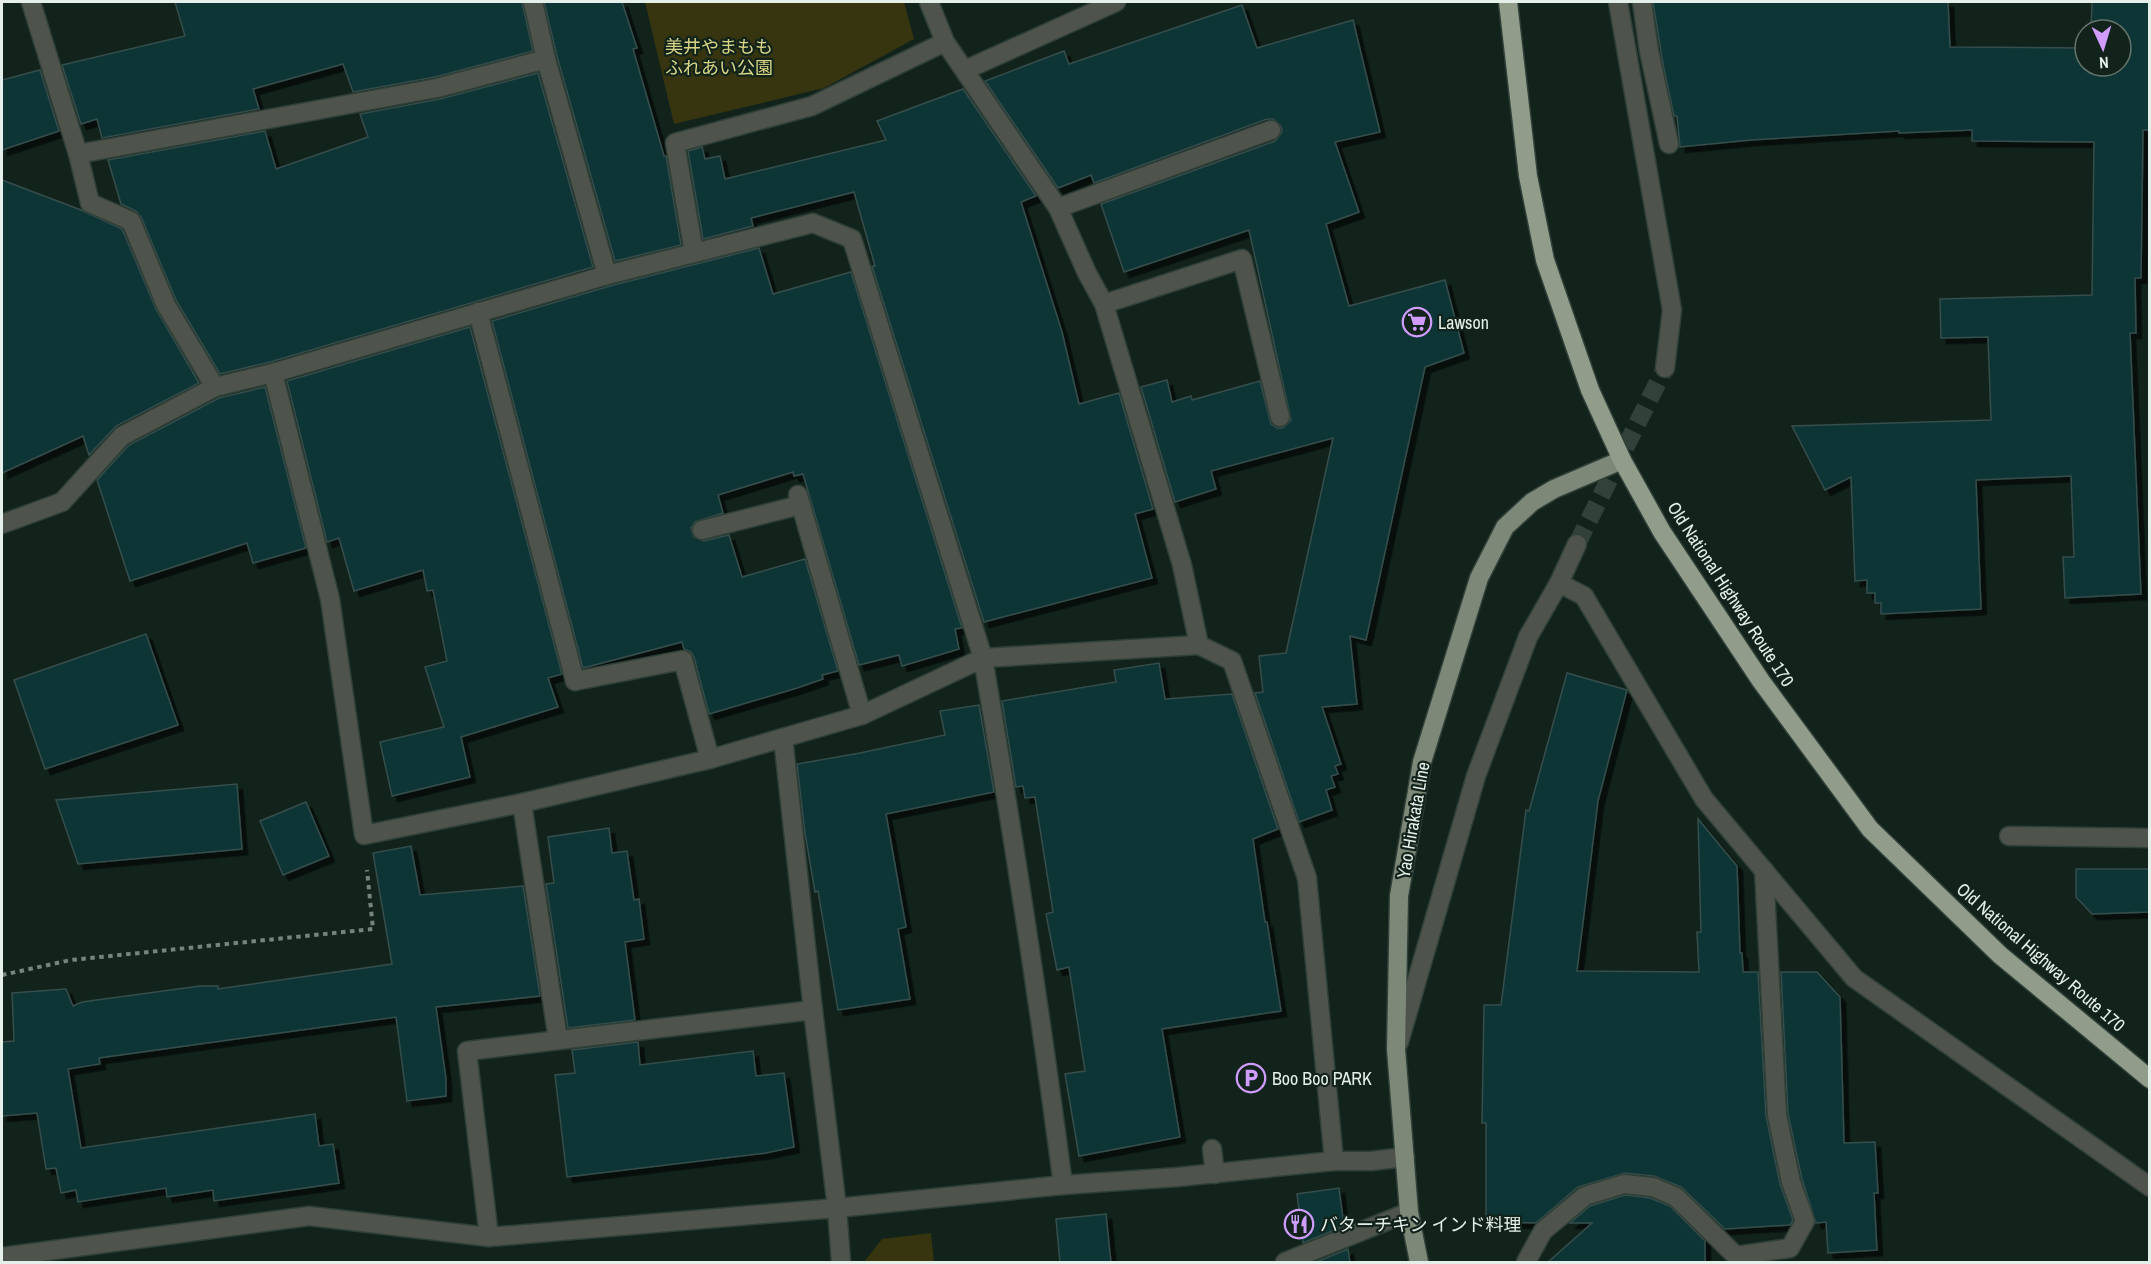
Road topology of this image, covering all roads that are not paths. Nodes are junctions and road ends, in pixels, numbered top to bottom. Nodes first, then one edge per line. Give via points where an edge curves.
1 (31, 2) edge
2 (533, 2) edge
3 (929, 2) edge
4 (1116, 2) edge
5 (1508, 2) edge
6 (1618, 2) edge
7 (1642, 2) edge
8 (945, 42) junction
9 (546, 59) junction
10 (965, 70) junction
11 (1271, 130) dead end
12 (1669, 144) dead end
13 (78, 154) junction
14 (1058, 208) junction
15 (694, 253) junction
16 (607, 275) junction
17 (1104, 304) junction
18 (478, 312) junction
19 (1665, 368) tunnel mouth
20 (273, 373) junction
21 (215, 387) junction
22 (1280, 417) dead end
23 (1622, 460) junction
24 (2, 524) edge
25 (702, 530) dead end
26 (1577, 544) tunnel mouth
27 (1559, 583) junction
28 (1199, 645) junction
29 (983, 658) junction
30 (862, 715) junction
31 (783, 738) junction
32 (710, 759) junction
33 (522, 803) junction
34 (2009, 836) dead end
35 (2150, 838) edge
36 (1764, 870) junction
37 (813, 1010) junction
38 (558, 1040) junction
39 (1396, 1049) junction
40 (2150, 1079) edge
41 (1212, 1149) dead end
42 (1405, 1157) junction
43 (1334, 1161) junction
44 (1215, 1174) junction
45 (1063, 1185) junction
46 (2150, 1187) edge
47 (837, 1208) junction
48 (1409, 1212) junction
49 (489, 1237) junction
50 (1725, 1254) edge
51 (2, 1257) edge
52 (841, 1263) edge
53 (1285, 1263) edge
54 (1419, 1263) edge
55 (1526, 1263) edge

1 - 13 street
2 - 9 street
3 - 8 street
4 - 10 street
5 - 23 highway, Old National Highway Route 170 via 1528,176 1545,260 1590,390
6 - 19 street via 1672,310
7 - 12 street
8 - 10 street
8 - 15 street via 812,106 675,143
9 - 13 street via 437,88
9 - 16 street
10 - 14 street
11 - 14 street
13 - 21 street via 90,203 131,221 166,305
14 - 17 street
15 - 16 street
15 - 29 street via 813,223 852,239
16 - 18 street
17 - 22 street via 1242,259
17 - 28 street via 1182,565
18 - 20 street
18 - 32 street via 575,681 683,660
20 - 21 street
20 - 33 street via 330,599 364,835
21 - 24 street via 122,436 62,502
23 - 39 main road, Yao Hirakata Line via 1532,502 1505,527 1479,579 1420,774 1399,896
23 - 40 highway, Old National Highway Route 170 via 1662,532 1748,661 1870,829 2000,955
25 - 30 street via 799,500
26 - 27 street
27 - 36 street via 1584,596 1704,799
27 - 39 street via 1528,637 1476,776
28 - 29 street
28 - 43 street via 1232,661 1307,878
29 - 30 street
29 - 45 street via 1017,860
30 - 31 street
31 - 32 street
31 - 37 street
32 - 33 street
33 - 38 street
34 - 35 street
36 - 46 street via 1854,978
36 - 50 street via 1777,1115 1791,1182 1805,1221 1790,1248 1736,1256
37 - 38 street
37 - 47 street
38 - 49 street via 467,1051
39 - 42 main road, Yao Hirakata Line
41 - 44 street
42 - 43 street
42 - 48 main road, Yao Hirakata Line
43 - 44 street
44 - 45 street
45 - 47 street
47 - 49 street
47 - 52 street
48 - 53 street
48 - 54 main road, Yao Hirakata Line
49 - 51 street via 309,1216
50 - 55 street via 1676,1197 1653,1187 1624,1184 1585,1196 1543,1232

